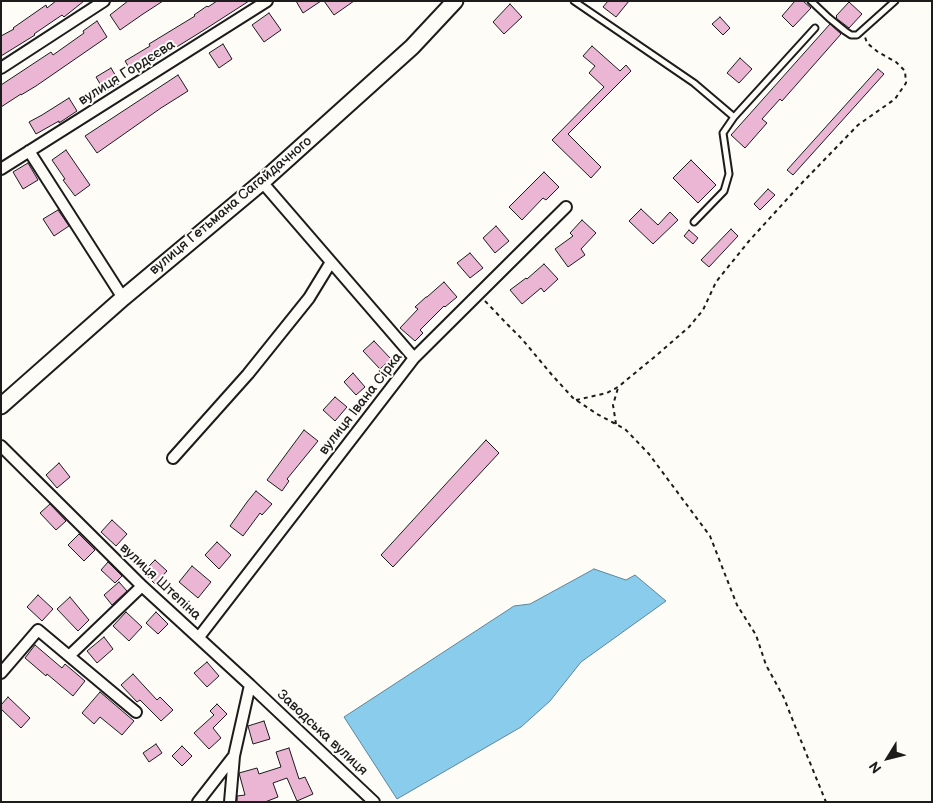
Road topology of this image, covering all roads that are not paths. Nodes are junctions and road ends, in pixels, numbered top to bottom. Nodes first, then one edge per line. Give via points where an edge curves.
1 (104, 1) edge
2 (268, 1) edge
3 (455, 1) edge
4 (574, 1) edge
5 (811, 1) edge
6 (895, 1) edge
7 (815, 28) dead end
8 (1, 68) edge
9 (734, 117) junction
10 (29, 151) junction
11 (1, 169) edge
12 (262, 182) junction
13 (566, 207) dead end
14 (694, 222) dead end
15 (331, 262) junction
16 (123, 298) junction
17 (414, 358) junction
18 (1, 406) edge
19 (1, 446) edge
20 (173, 458) dead end
21 (142, 586) junction
22 (199, 637) junction
23 (69, 656) junction
24 (1, 673) edge
25 (250, 684) junction
26 (136, 712) dead end
27 (234, 756) junction
28 (198, 802) edge
29 (230, 802) edge
30 (374, 802) edge

1 - 8 street
2 - 10 street, вулиця Гордєєва
3 - 12 main road, вулиця Гетьмана Сагайдачного via 412,47
4 - 9 lane via 694,83
5 - 6 lane via 851,35 857,35
7 - 9 lane
9 - 14 lane via 723,133 729,174 724,191
10 - 11 street, вулиця Гордєєва
10 - 16 street
12 - 15 street
12 - 16 main road, вулиця Гетьмана Сагайдачного
13 - 17 street, вулиця Івана Сірка
15 - 17 street
15 - 20 street via 309,298 248,374
16 - 18 main road, вулиця Гетьмана Сагайдачного
17 - 22 street, вулиця Івана Сірка
19 - 21 street, вулиця Штепіна
21 - 22 street, вулиця Штепіна
21 - 23 street
22 - 25 street, вулиця Штепіна
23 - 24 street via 38,630
23 - 26 street
25 - 27 street
25 - 30 street, Заводська вулиця
27 - 28 street
27 - 29 street

